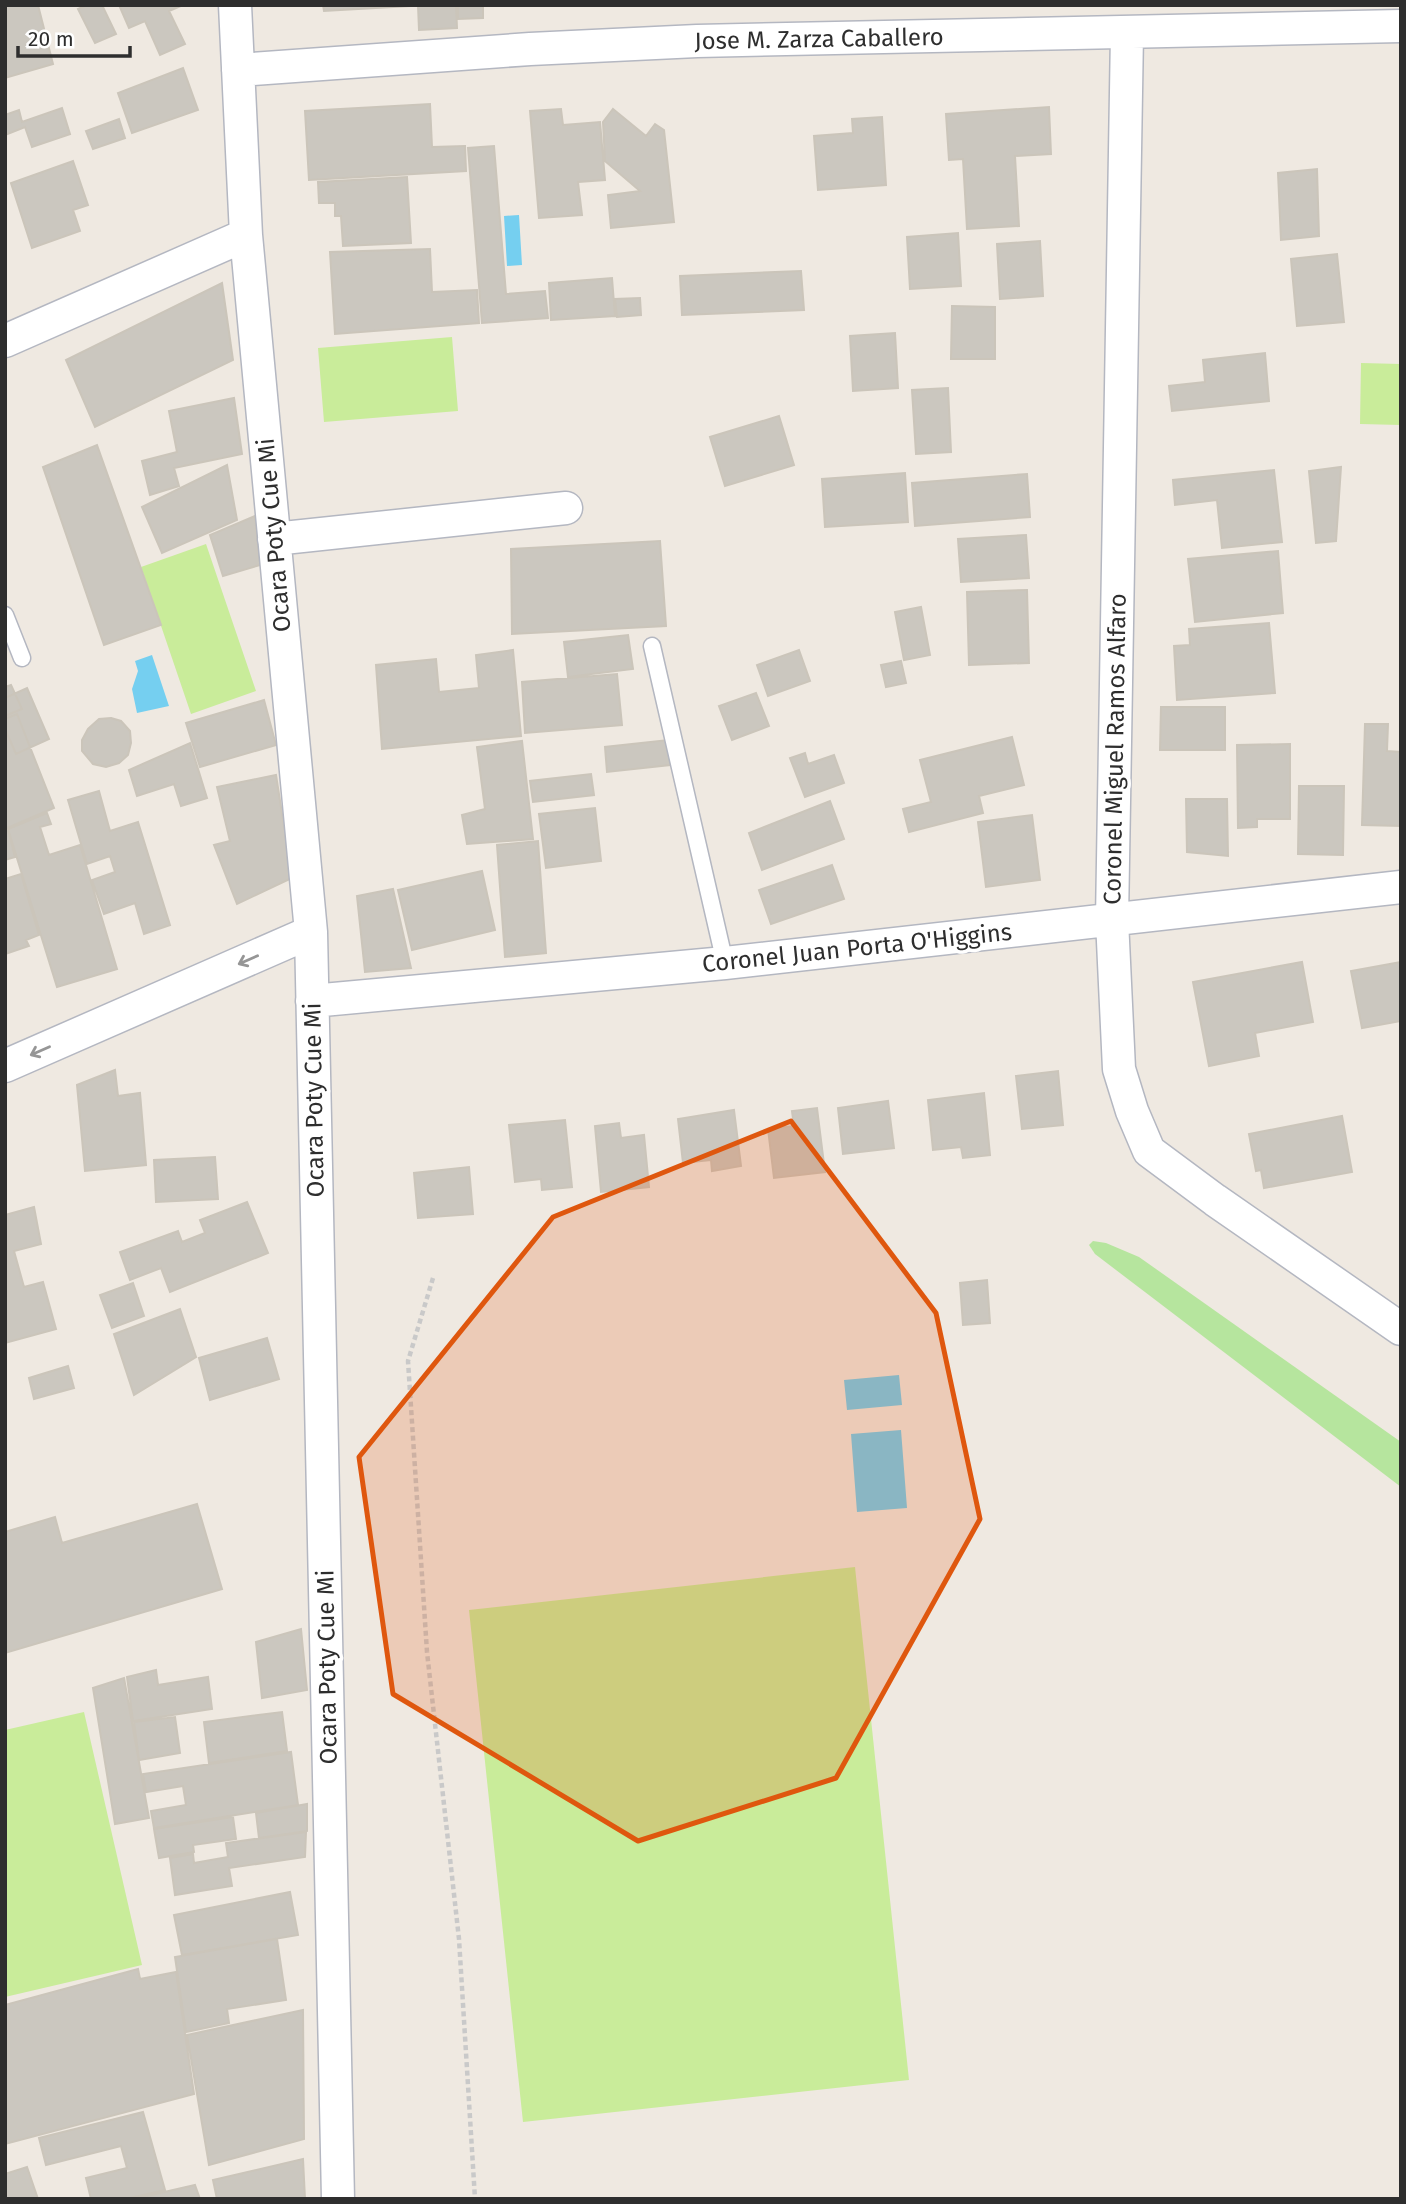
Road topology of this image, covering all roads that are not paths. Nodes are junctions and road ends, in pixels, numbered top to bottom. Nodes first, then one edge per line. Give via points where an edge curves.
1 (235, 5) edge
2 (1401, 26) edge
3 (1127, 33) junction
4 (238, 70) junction
5 (246, 235) junction
6 (5, 341) edge
7 (566, 508) dead end
8 (274, 539) junction
9 (5, 615) edge
10 (652, 646) dead end
11 (22, 658) dead end
12 (1401, 887) edge
13 (1112, 920) junction
14 (311, 932) junction
15 (725, 963) junction
16 (312, 1001) junction
17 (5, 1066) edge
18 (1401, 1329) edge
19 (338, 2199) edge

1 - 4 street, Ocara Poty Cue Mi
2 - 3 street, Jose M. Zarza Caballero
3 - 4 street, Jose M. Zarza Caballero via 683,42
3 - 13 street, Coronel Miguel Ramos Alfaro
4 - 5 street, Ocara Poty Cue Mi
5 - 6 street
5 - 8 street, Ocara Poty Cue Mi
7 - 8 street
8 - 14 street, Ocara Poty Cue Mi
9 - 11 lane
10 - 15 lane
12 - 13 street, Coronel Juan Porta O'Higgins
13 - 15 street, Coronel Juan Porta O'Higgins
13 - 18 street, Coronel Miguel Ramos Alfaro via 1119,1069 1149,1151
14 - 16 street, Ocara Poty Cue Mi
14 -> 17 street
15 - 16 street, Coronel Juan Porta O'Higgins
16 - 19 street, Ocara Poty Cue Mi

